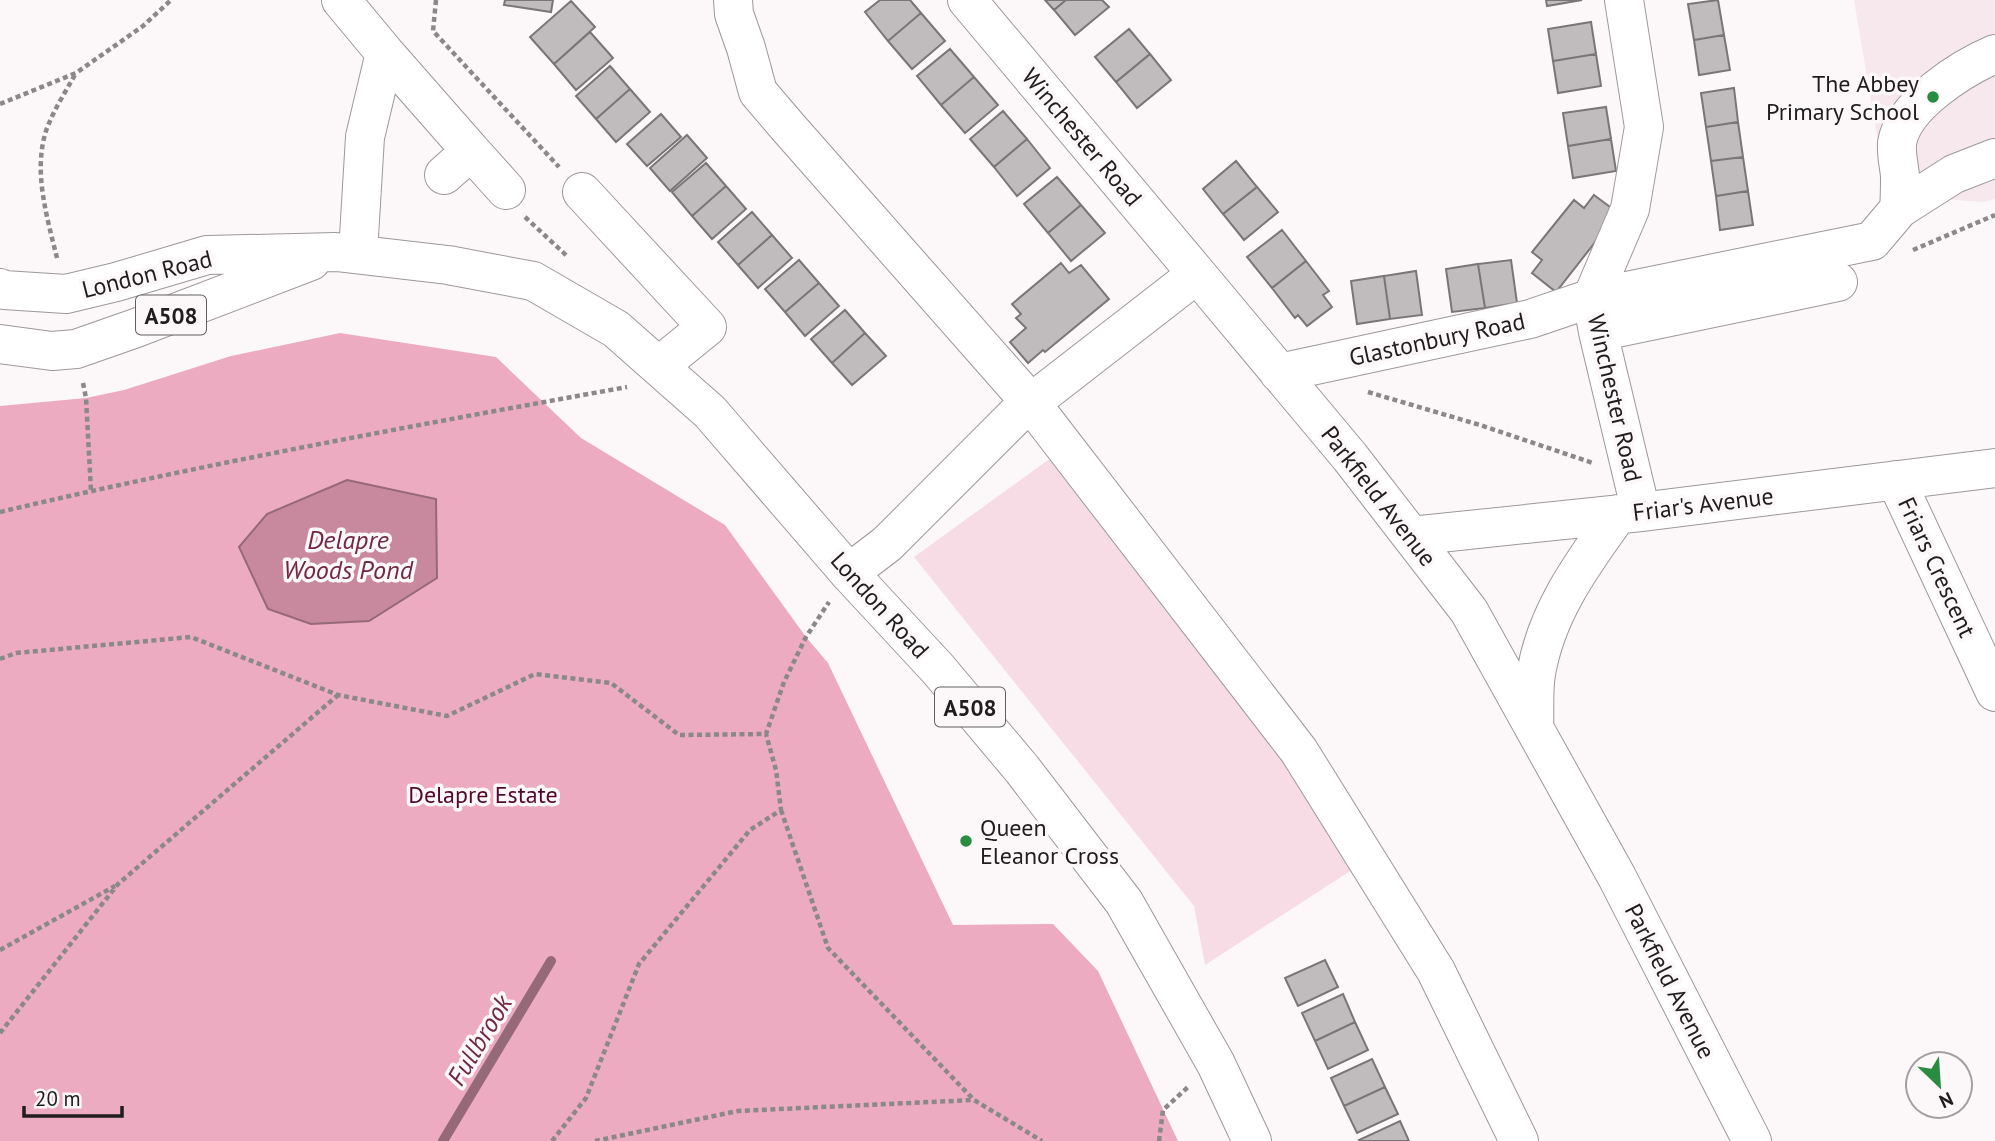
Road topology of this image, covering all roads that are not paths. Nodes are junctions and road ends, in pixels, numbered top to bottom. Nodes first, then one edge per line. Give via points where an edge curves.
1 (341, 0) edge
2 (733, 0) edge
3 (967, 0) edge
4 (1624, 0) edge
5 (385, 52) junction
6 (1995, 54) edge
7 (1995, 158) edge
8 (506, 190) road end
9 (582, 191) road end
10 (1899, 209) junction
11 (347, 253) junction
12 (1197, 274) junction
13 (1838, 282) dead end
14 (0, 288) edge
15 (1595, 315) junction
16 (0, 345) edge
17 (666, 373) junction
18 (1279, 373) junction
19 (1031, 403) junction
20 (1995, 468) edge
21 (1896, 480) junction
22 (1630, 501) junction
23 (1411, 536) junction
24 (849, 573) junction
25 (1995, 692) edge
26 (1534, 729) junction
27 (1252, 1141) edge
28 (1519, 1141) edge
29 (1752, 1141) edge

1 - 5 main road
2 - 19 main road via 758,92
3 - 12 main road, Winchester Road
4 - 15 main road, Winchester Road via 1644,127 1630,209
5 - 8 main road via 458,163
5 - 11 main road via 365,137
6 - 10 main road via 1933,91 1911,112 1897,147
7 - 10 main road via 1954,174
9 - 17 main road via 707,327
10 - 15 main road via 1872,241
11 - 14 main road, London Road / A508 via 207,255 66,294
11 - 16 main road, London Road / A508 via 76,349
11 - 17 main road, London Road / A508 via 533,281 615,329
12 - 18 main road, Parkfield Avenue
12 - 19 main road
13 - 15 main road
15 - 18 main road, Glastonbury Road via 1530,319
15 - 22 main road, Winchester Road
17 - 24 main road, London Road / A508 via 710,412
18 - 23 main road, Parkfield Avenue
19 - 24 main road via 887,544
19 - 28 main road via 1299,751 1436,971
20 - 21 main road, Friar's Avenue
21 - 22 main road, Friar's Avenue
21 - 25 main road, Friars Crescent
22 - 23 main road, Friar's Avenue
22 - 26 main road via 1568,586 1554,615 1536,675
23 - 26 main road, Parkfield Avenue via 1469,611
24 - 27 main road, London Road / A508 via 1022,769 1124,902 1216,1064
26 - 29 main road, Parkfield Avenue via 1617,877

